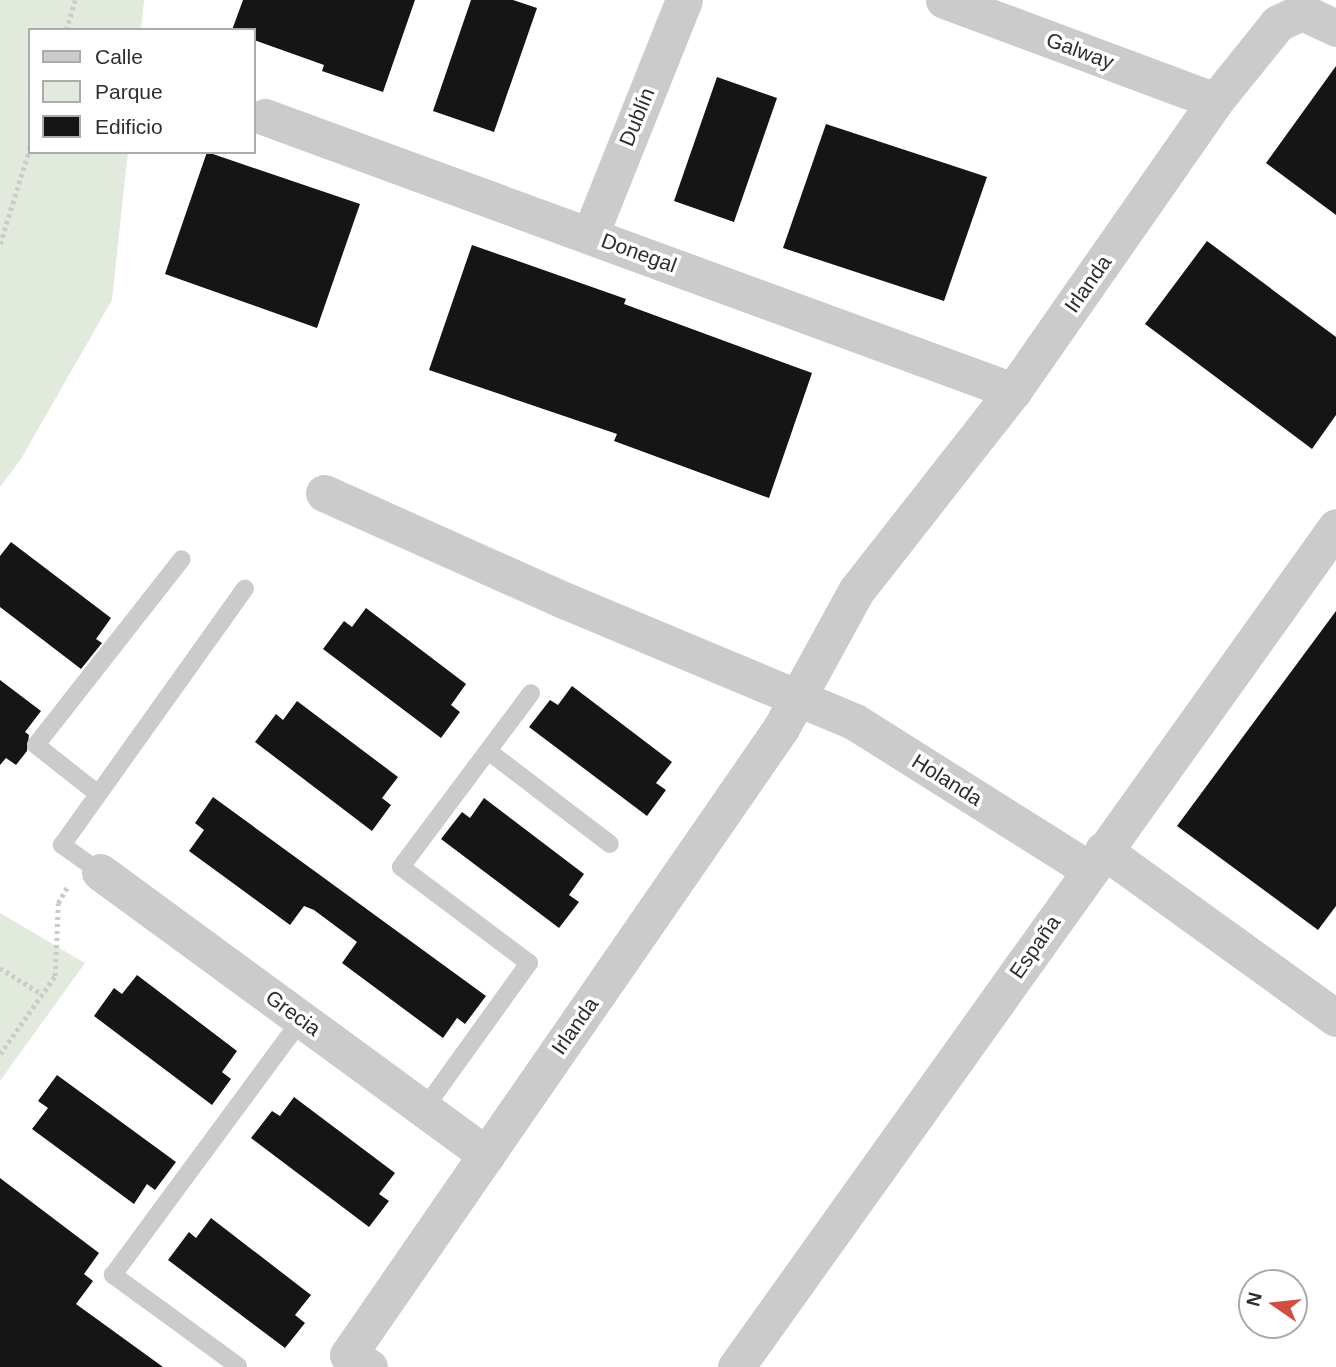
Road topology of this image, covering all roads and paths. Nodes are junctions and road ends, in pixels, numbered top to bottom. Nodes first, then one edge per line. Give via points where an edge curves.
1 (75, 0) edge
2 (684, 0) edge
3 (944, 0) edge
4 (67, 28) edge
5 (1336, 28) edge
6 (1216, 101) junction
7 (265, 117) dead end
8 (28, 153) edge
9 (590, 235) junction
10 (0, 244) edge
11 (1013, 391) junction
12 (324, 493) dead end
13 (1336, 527) edge
14 (182, 559) dead end
15 (245, 588) dead end
16 (531, 694) dead end
17 (801, 696) junction
18 (488, 751) junction
19 (98, 794) junction
20 (610, 844) dead end
21 (1097, 860) junction
22 (91, 866) junction
23 (0, 968) edge
24 (42, 994) junction
25 (1336, 1018) edge
26 (301, 1020) junction
27 (0, 1054) edge
28 (424, 1109) junction
29 (486, 1155) junction
30 (358, 1361) edge
31 (238, 1366) edge
32 (736, 1367) edge

1 - 4 path
2 - 9 street, Dublín
3 - 6 street, Galway
5 - 6 street, Irlanda via 1302,12 1288,15
6 - 11 street, Irlanda
7 - 9 street, Donegal
8 - 10 path
9 - 11 street, Donegal
11 - 17 street, Irlanda via 856,591
12 - 17 street, Holanda via 566,601
13 - 21 street, España
14 - 19 lane via 36,745
15 - 19 lane
16 - 18 lane
17 - 21 street, Holanda
17 - 29 street, Irlanda
18 - 20 lane
18 - 28 lane via 401,867 529,963
19 - 22 lane via 62,845
21 - 25 street, Holanda
21 - 32 street, España
22 - 24 path via 58,903 55,976
22 - 26 street, Grecia
23 - 24 path
24 - 27 path
26 - 28 street, Grecia
26 - 31 lane via 113,1275
28 - 29 street, Grecia
29 - 30 street, Irlanda

